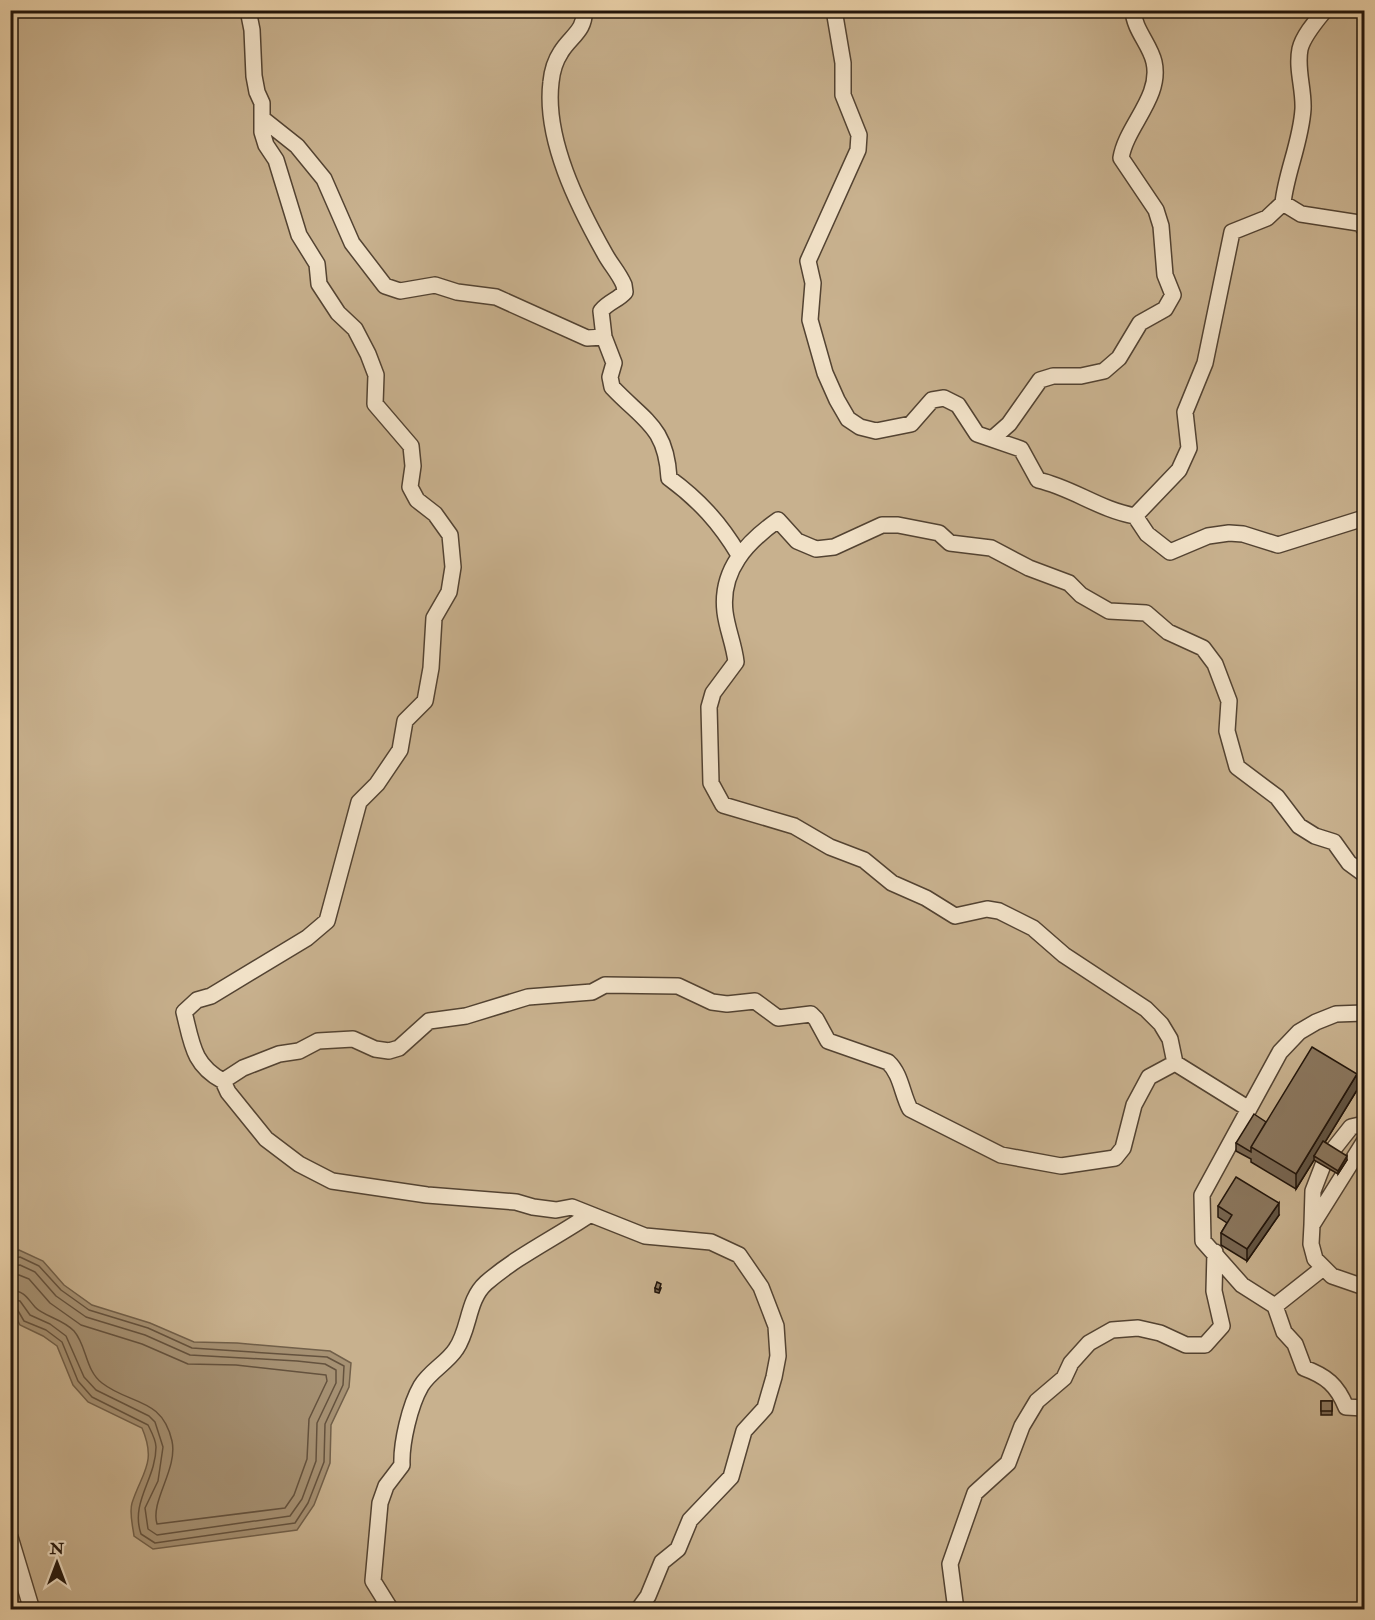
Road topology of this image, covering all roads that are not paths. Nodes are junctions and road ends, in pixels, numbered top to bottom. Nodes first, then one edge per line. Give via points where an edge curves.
1 (248, 10) edge
2 (584, 10) edge
3 (834, 10) edge
4 (1133, 10) edge
5 (1325, 10) edge
6 (263, 119) junction
7 (1283, 203) junction
8 (1365, 228) edge
9 (604, 337) junction
10 (992, 439) junction
11 (1135, 516) junction
12 (1365, 518) edge
13 (739, 555) junction
14 (1365, 874) edge
15 (1365, 1012) edge
16 (1175, 1063) junction
17 (224, 1081) junction
18 (1249, 1109) junction
19 (1365, 1124) edge
20 (1365, 1142) edge
21 (1332, 1151) edge
22 (1323, 1165) edge
23 (589, 1215) junction
24 (1312, 1225) junction
25 (1215, 1252) junction
26 (1323, 1268) junction
27 (1365, 1287) edge
28 (1275, 1306) junction
29 (1365, 1408) edge
30 (10, 1537) edge
31 (32, 1610) edge
32 (391, 1610) edge
33 (638, 1610) edge
34 (956, 1610) edge

1 - 6 lane via 254,76
2 - 9 lane via 580,30 555,63 551,120 584,216 624,285 621,297 601,311
3 - 10 lane via 843,63 843,95 859,135 858,150 808,261 813,283 810,320 825,373 848,419 860,427 876,431 911,424 932,400 944,398 958,405 977,434
4 - 10 lane via 1134,21 1154,63 1153,86 1123,142 1121,158 1156,210 1165,275 1173,295 1166,309 1140,323 1119,358 1104,371 1053,375 1040,380 1015,417
5 - 7 lane via 1300,48 1303,108 1296,157
6 - 9 lane via 297,146 324,179 352,243 384,286 400,291 435,285 496,297 587,338
6 - 17 lane via 266,146 276,160 299,235 317,264 319,284 338,313 355,329 368,354 376,375 375,404 411,446 414,466 410,487 417,500 435,514 450,534 453,567 448,592 434,618 425,701 405,721 399,750 377,784 359,802 327,921 307,938 211,996 197,1000 184,1012 198,1062
7 - 8 lane via 1301,214
7 - 11 lane via 1267,218 1232,232 1205,363 1185,412 1189,448 1179,470
9 - 13 lane via 614,363 612,387 655,429 667,455 669,478 722,526
10 - 11 lane via 1021,449 1038,480 1081,494 1107,509
11 - 12 lane via 1147,534 1170,552 1208,536 1229,533 1278,545
13 - 14 lane via 752,539 778,520 798,541 816,549 834,547 882,525 898,525 939,533 950,543 991,548 1069,583 1081,596 1109,611 1146,613 1168,632 1203,648 1215,664 1229,701 1227,731 1237,767 1277,797 1299,826 1334,842 1349,863
13 - 16 lane via 731,568 724,609 736,662 713,693 709,708 711,783 723,805 794,826 830,847 864,860 892,883 955,916 987,909 1033,928 1064,955 1146,1009 1170,1040
15 - 18 lane via 1336,1014 1299,1032 1280,1052
16 - 17 lane via 1149,1077 1134,1105 1123,1148 1115,1158 1061,1166 1001,1155 910,1109 896,1069 888,1062 828,1041 811,1014 778,1018 755,1001 712,1002 678,986 605,985 592,992 528,997 466,1016 429,1021 399,1048 389,1051 353,1039 318,1041 243,1068
16 - 18 lane
17 - 23 lane via 228,1092 266,1139 299,1164 332,1181 556,1210 572,1207
18 - 25 lane via 1202,1195 1203,1241
19 - 21 lane via 1351,1127
20 - 24 lane
22 - 24 lane via 1313,1191
23 - 32 lane via 484,1285 456,1350 422,1385 401,1450 402,1465 386,1486 380,1503 373,1581
23 - 33 lane via 645,1236 711,1242 739,1255 761,1287 776,1326 778,1356 765,1408 744,1431 731,1477 690,1520 678,1549 662,1562
24 - 26 lane via 1311,1244 1315,1259
25 - 28 lane via 1242,1285
25 - 34 lane via 1214,1291 1222,1326 1205,1345 1186,1345 1138,1328 1112,1330 1089,1343 1071,1363 1064,1378 1037,1401 1008,1463 975,1493 956,1541 950,1564
26 - 27 lane via 1332,1276
26 - 28 lane
28 - 29 lane via 1304,1368 1324,1375 1339,1390 1346,1407
30 - 31 lane

